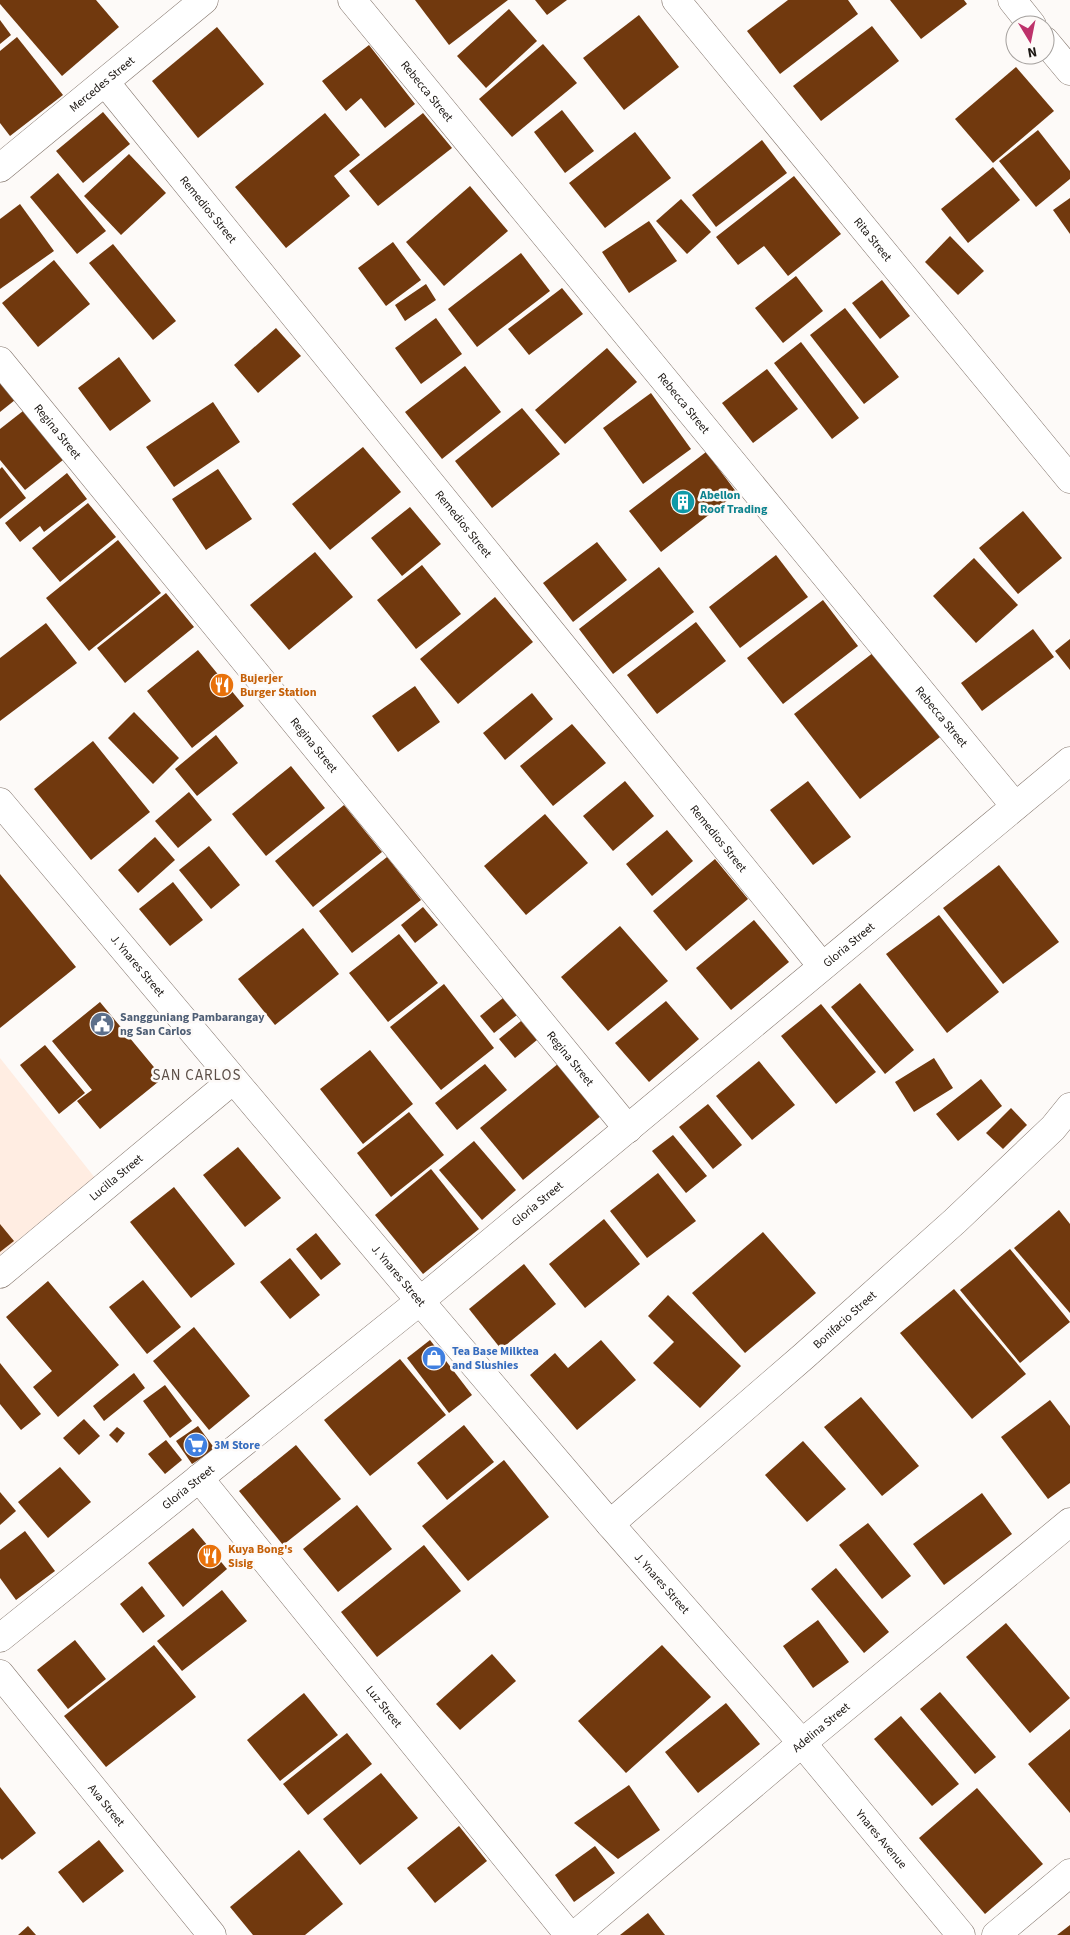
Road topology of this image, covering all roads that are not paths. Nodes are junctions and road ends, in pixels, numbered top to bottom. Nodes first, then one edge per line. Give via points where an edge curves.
1 (204, 0) edge
2 (352, 0) edge
3 (676, 0) edge
4 (1012, 0) edge
5 (1024, 15) edge
6 (1055, 53) edge
7 (1070, 72) edge
8 (105, 82) junction
9 (0, 168) edge
10 (0, 361) edge
11 (1070, 479) edge
12 (1070, 761) edge
13 (0, 802) edge
14 (1015, 806) junction
15 (822, 966) junction
16 (233, 1080) junction
17 (1070, 1107) edge
18 (628, 1129) junction
19 (0, 1274) edge
20 (420, 1301) junction
21 (199, 1478) junction
22 (1070, 1522) edge
23 (610, 1524) junction
24 (0, 1638) edge
25 (0, 1674) edge
26 (802, 1744) junction
27 (1070, 1874) edge
28 (212, 1935) edge
29 (569, 1935) edge
30 (574, 1935) edge
31 (961, 1935) edge
32 (996, 1935) edge

1 - 8 street, Mercedes Street
2 - 14 street, Rebecca Street
3 - 11 street, Rita Street
4 - 5 street
6 - 7 street
8 - 9 street, Mercedes Street
8 - 15 street, Remedios Street
10 - 18 street, Regina Street
12 - 14 street, Gloria Street
13 - 16 street, J. Ynares Street
14 - 15 street, Gloria Street
15 - 18 street, Gloria Street
16 - 19 street, Lucilla Street
16 - 20 street, J. Ynares Street
17 - 23 street, Bonifacio Street via 1053,1128 955,1221
18 - 20 street, Gloria Street
20 - 21 street, Gloria Street
20 - 23 street, J. Ynares Street
21 - 24 street, Gloria Street
21 - 29 street, Luz Street
22 - 26 street, Adelina Street
23 - 26 street, J. Ynares Street
25 - 28 street, Ava Street
26 - 30 street, Adelina Street
26 - 31 street, Ynares Avenue
27 - 32 street

